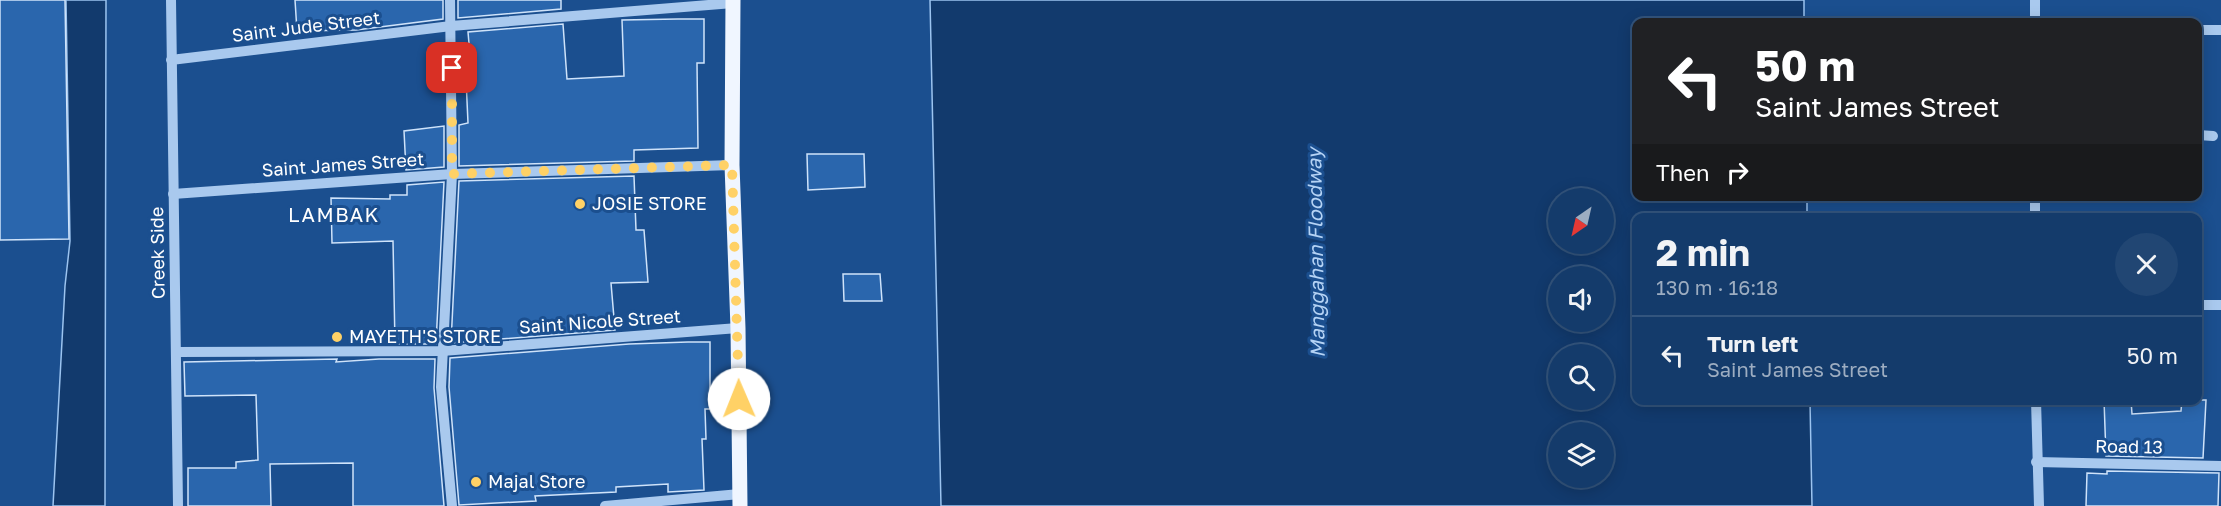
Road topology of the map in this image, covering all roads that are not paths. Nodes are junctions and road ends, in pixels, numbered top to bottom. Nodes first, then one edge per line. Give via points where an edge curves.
1 (171, 0) edge
2 (450, 0) edge
3 (2035, 0) edge
4 (733, 2) edge
5 (2035, 18) edge
6 (451, 26) junction
7 (2202, 30) edge
8 (2221, 30) edge
9 (171, 60) junction
10 (2202, 135) edge
11 (2213, 136) dead end
12 (732, 165) junction
13 (452, 174) junction
14 (173, 194) junction
15 (2202, 305) edge
16 (2221, 305) edge
17 (738, 328) junction
18 (442, 351) junction
19 (176, 352) junction
20 (2036, 405) edge
21 (2037, 462) junction
22 (2221, 466) edge
23 (740, 500) edge
24 (178, 506) edge
25 (452, 506) edge
26 (605, 506) edge
27 (2038, 506) edge

1 - 9 street, Creek Side
2 - 6 street
3 - 5 street
4 - 6 street, Saint Jude Street
4 - 12 main road
6 - 9 street, Saint Jude Street
6 - 13 street
7 - 8 street
9 - 14 street, Creek Side
10 - 11 street
12 - 13 street, Saint James Street
12 - 17 main road
13 - 14 street, Saint James Street
13 - 18 street
14 - 19 street, Creek Side
15 - 16 street
17 - 18 street, Saint Nicole Street
17 - 23 main road
18 - 19 street, Saint Nicole Street
18 - 25 street via 441,398
19 - 24 street, Creek Side
20 - 21 street
21 - 22 street, Road 13
21 - 27 street
23 - 26 street

